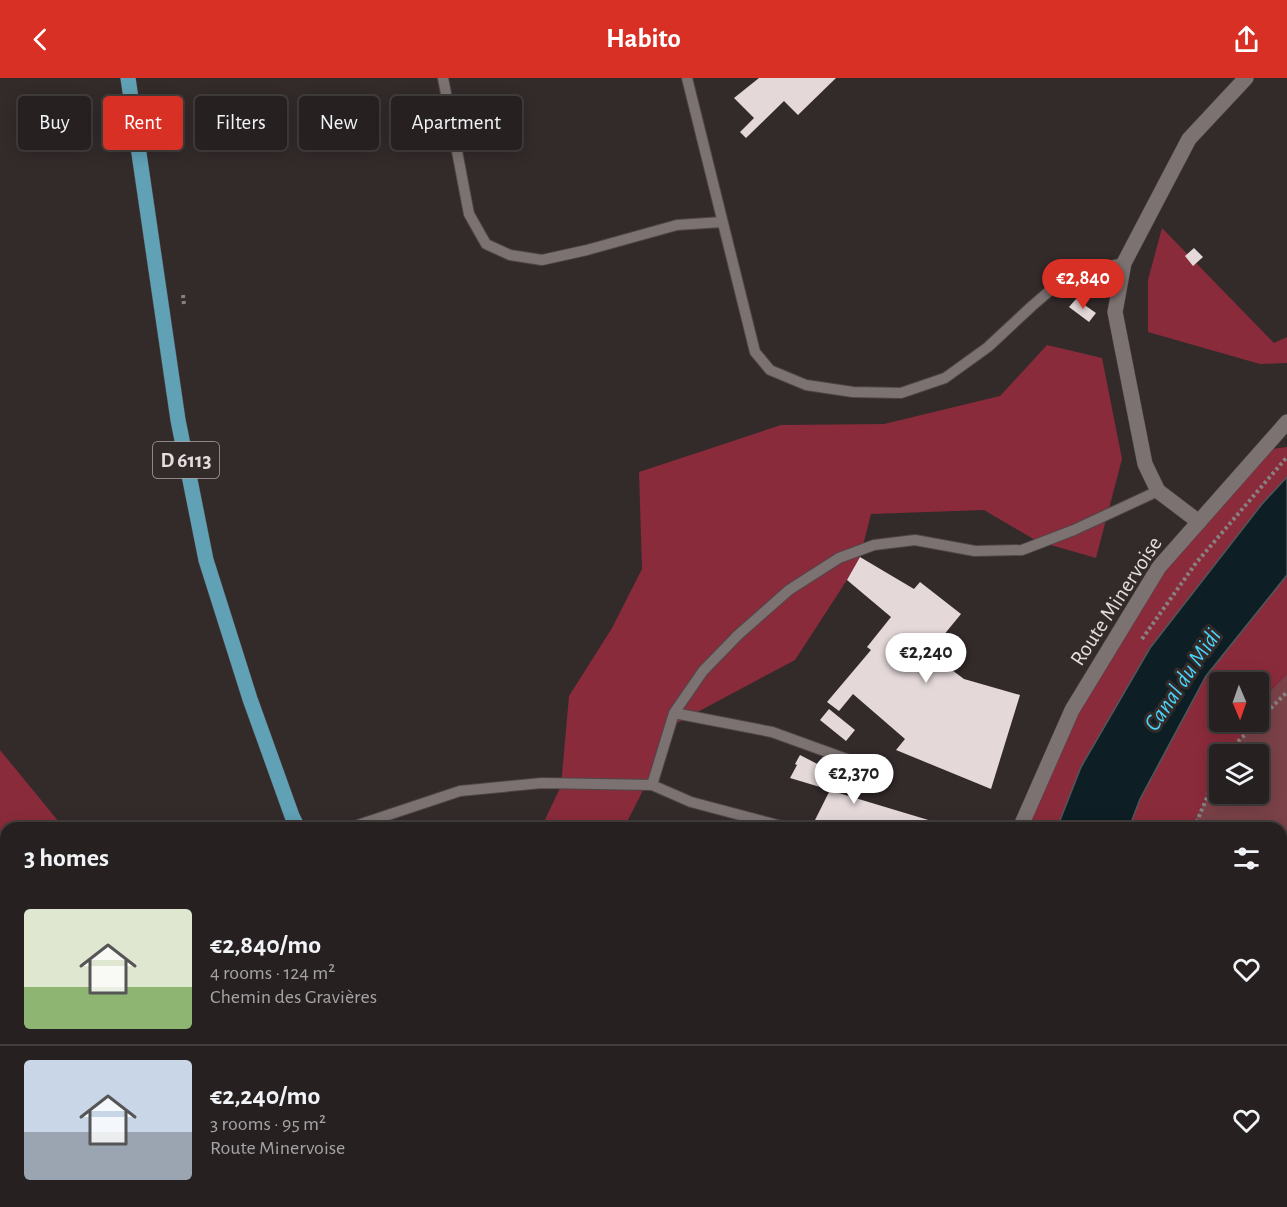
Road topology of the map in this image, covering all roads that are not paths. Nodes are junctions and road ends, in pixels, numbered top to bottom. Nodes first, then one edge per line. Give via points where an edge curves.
1 (128, 78) edge
2 (443, 78) edge
3 (687, 78) edge
4 (1246, 78) edge
5 (722, 222) junction
6 (1124, 263) junction
7 (1287, 422) edge
8 (1158, 491) junction
9 (1199, 522) junction
10 (674, 712) junction
11 (877, 770) dead end
12 (652, 785) junction
13 (295, 822) edge
14 (367, 822) edge
15 (767, 822) edge
16 (1023, 822) edge

1 - 13 main road, D 6113 via 178,420 206,560 250,699
2 - 5 lane via 469,214 486,244 510,255 542,260 677,225
3 - 5 lane
4 - 6 street via 1189,139
5 - 6 lane via 755,352 770,370 806,385 853,392 901,393 945,378 988,347 1068,275
6 - 8 street via 1115,312 1145,464
7 - 9 street, Route Minervoise
8 - 9 street
8 - 10 lane via 1022,550 975,551 915,540 874,545 838,558 789,590 738,635 703,671
9 - 16 street, Route Minervoise via 1159,567 1072,710
10 - 11 lane via 772,732
10 - 12 lane
12 - 14 lane via 542,783 460,791
12 - 15 lane via 691,801

